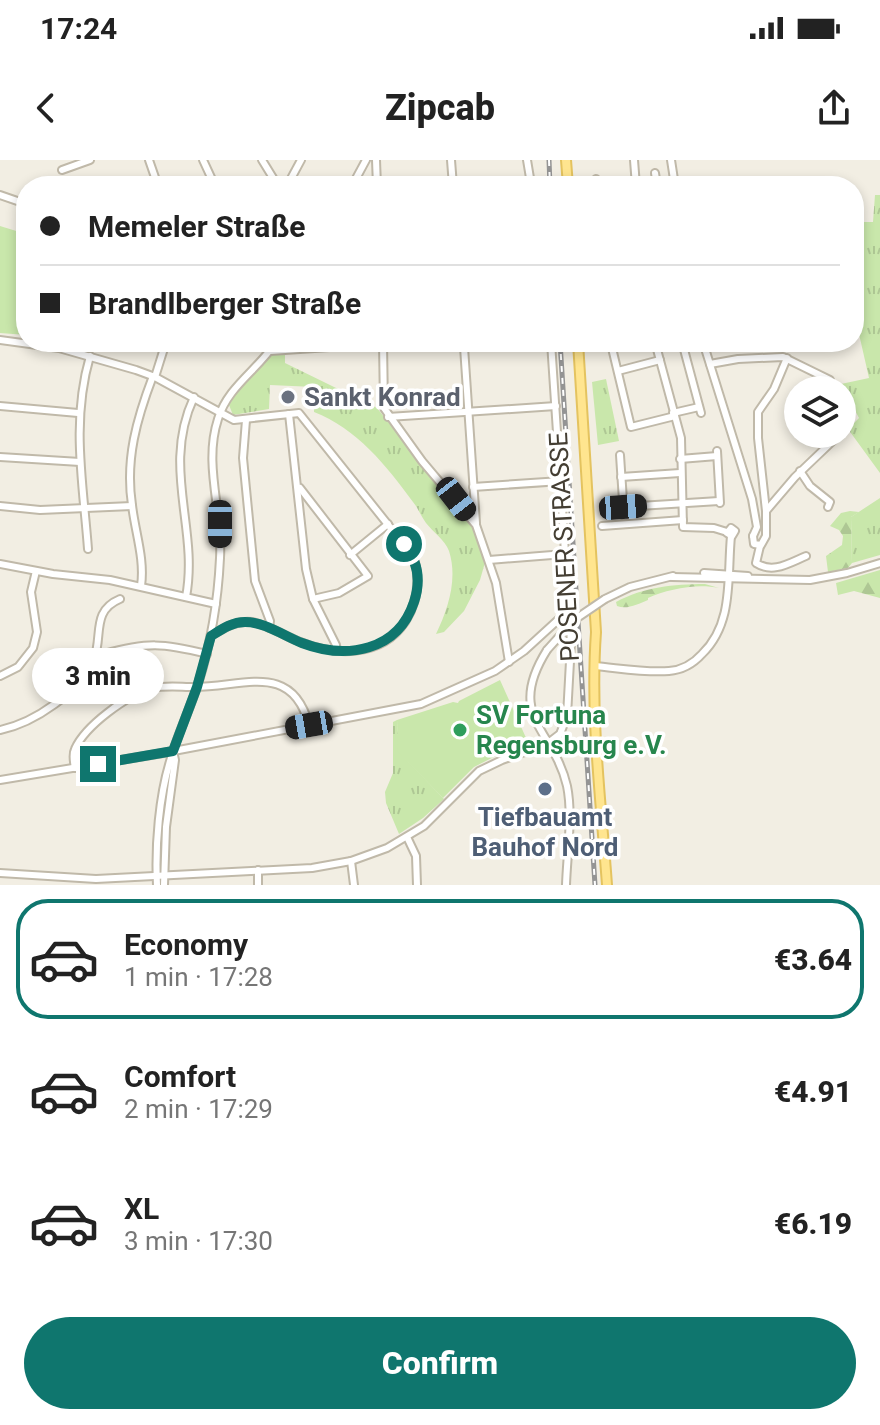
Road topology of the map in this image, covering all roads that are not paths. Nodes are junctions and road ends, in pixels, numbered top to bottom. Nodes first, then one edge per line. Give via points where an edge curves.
1 (90, 160) edge
2 (62, 170) dead end
3 (74, 352) edge
4 (162, 352) edge
5 (269, 352) edge
6 (383, 352) edge
7 (461, 352) edge
8 (552, 352) edge
9 (579, 352) edge
10 (613, 352) edge
11 (658, 352) edge
12 (684, 352) edge
13 (706, 352) edge
14 (90, 356) junction
15 (787, 358) junction
16 (660, 360) junction
17 (710, 364) junction
18 (618, 371) junction
19 (154, 376) junction
20 (822, 376) edge
21 (194, 397) junction
22 (0, 406) edge
23 (556, 406) junction
24 (220, 412) junction
25 (468, 412) junction
26 (78, 413) junction
27 (289, 414) junction
28 (674, 415) junction
29 (388, 417) junction
30 (246, 420) junction
31 (824, 448) edge
32 (620, 455) dead end
33 (0, 457) edge
34 (680, 459) junction
35 (80, 462) junction
36 (800, 471) junction
37 (680, 473) junction
38 (621, 477) junction
39 (561, 481) junction
40 (298, 486) junction
41 (473, 487) junction
42 (682, 503) junction
43 (0, 506) edge
44 (132, 506) junction
45 (623, 507) junction
46 (828, 507) dead end
47 (85, 508) junction
48 (766, 511) junction
49 (624, 516) dead end
50 (388, 524) junction
51 (683, 524) junction
52 (476, 525) junction
53 (602, 526) dead end
54 (731, 533) junction
55 (753, 536) junction
56 (760, 546) junction
57 (88, 549) dead end
58 (565, 554) junction
59 (350, 555) junction
60 (806, 556) dead end
61 (489, 560) junction
62 (880, 563) edge
63 (0, 564) edge
64 (36, 571) junction
65 (727, 576) junction
66 (141, 586) junction
67 (186, 597) junction
68 (120, 599) dead end
69 (313, 599) junction
70 (216, 604) junction
71 (569, 614) junction
72 (269, 628) junction
73 (211, 636) junction
74 (336, 651) junction
75 (96, 653) junction
76 (207, 654) junction
77 (509, 662) junction
78 (594, 666) junction
79 (0, 676) edge
80 (197, 687) junction
81 (309, 725) junction
82 (0, 730) edge
83 (547, 744) junction
84 (173, 751) junction
85 (75, 768) junction
86 (0, 780) edge
87 (407, 837) junction
88 (351, 861) junction
89 (258, 870) junction
90 (0, 873) edge
91 (160, 875) junction
92 (157, 885) edge
93 (164, 885) edge
94 (258, 885) edge
95 (354, 885) edge
96 (417, 885) edge
97 (566, 885) edge
98 (607, 885) edge

1 - 2 street
3 - 14 street
4 - 19 street
5 - 24 street via 239,382
6 - 29 street
7 - 25 street
8 - 23 street, POSENER STRASSE
9 - 78 main road
10 - 18 street
11 - 16 street
12 - 28 street via 700,410
13 - 17 street
14 - 19 street
14 - 26 street
15 - 17 street
15 - 20 street
15 - 48 street via 758,412
16 - 18 street
16 - 28 street
17 - 55 street via 752,499 757,527
18 - 28 street via 632,430
19 - 21 street
19 - 44 street via 132,445
21 - 24 street
21 - 67 street via 179,475 190,553
22 - 26 street
23 - 25 street
23 - 39 street, POSENER STRASSE
24 - 30 street
24 - 70 street via 212,454 220,524
25 - 29 street
25 - 41 street
26 - 35 street
27 - 30 street
27 - 40 street
27 - 50 street via 299,413
28 - 34 street
29 - 52 street
30 - 72 street via 243,458 255,581
31 - 36 street
32 - 38 street
33 - 35 street
34 - 37 street
34 - 42 street via 717,454 720,503
35 - 47 street
36 - 46 street via 830,502
36 - 48 street
37 - 38 street
37 - 42 street
38 - 45 street
39 - 41 street
39 - 58 street, POSENER STRASSE
40 - 59 street
40 - 69 street
41 - 52 street
42 - 45 street
42 - 51 street
43 - 47 street
44 - 47 street
44 - 66 street
45 - 49 street
47 - 57 street
48 - 56 street via 766,536
50 - 59 street
50 - 74 street via 416,566 414,603 396,633 381,644
51 - 53 street
51 - 54 street
52 - 61 street
54 - 55 street
54 - 65 street
55 - 56 street
56 - 60 street via 756,563 763,567 778,568
58 - 61 street
58 - 71 street, POSENER STRASSE
59 - 69 street via 368,576 339,593
61 - 77 street
62 - 65 street via 825,578
63 - 64 street
64 - 66 street
64 - 79 street via 31,592 37,622 33,648 18,667
65 - 78 street via 721,630 691,664 663,671
65 - 83 street, bridge via 672,577 630,587 574,620 547,650 532,681 534,721
66 - 67 street
67 - 70 street
68 - 75 street via 102,613
69 - 74 street
70 - 73 street
71 - 77 street
71 - 83 street, POSENER STRASSE via 566,719 560,734
72 - 73 street via 243,622
72 - 74 street
73 - 76 street
75 - 76 street via 159,644
75 - 82 street via 86,673 59,701 27,722
76 - 80 street
77 - 81 street via 421,704
78 - 98 main road
80 - 81 street via 273,683 296,696
80 - 84 street
80 - 85 street via 154,688 119,704 75,748
81 - 84 street
83 - 87 street via 479,771
83 - 97 street via 567,790
84 - 85 street
84 - 91 street via 158,831
85 - 86 street
87 - 88 street
87 - 96 street via 416,856
88 - 89 street
88 - 95 street
89 - 91 street
89 - 94 street
90 - 91 street via 96,879
91 - 92 street
91 - 93 street

